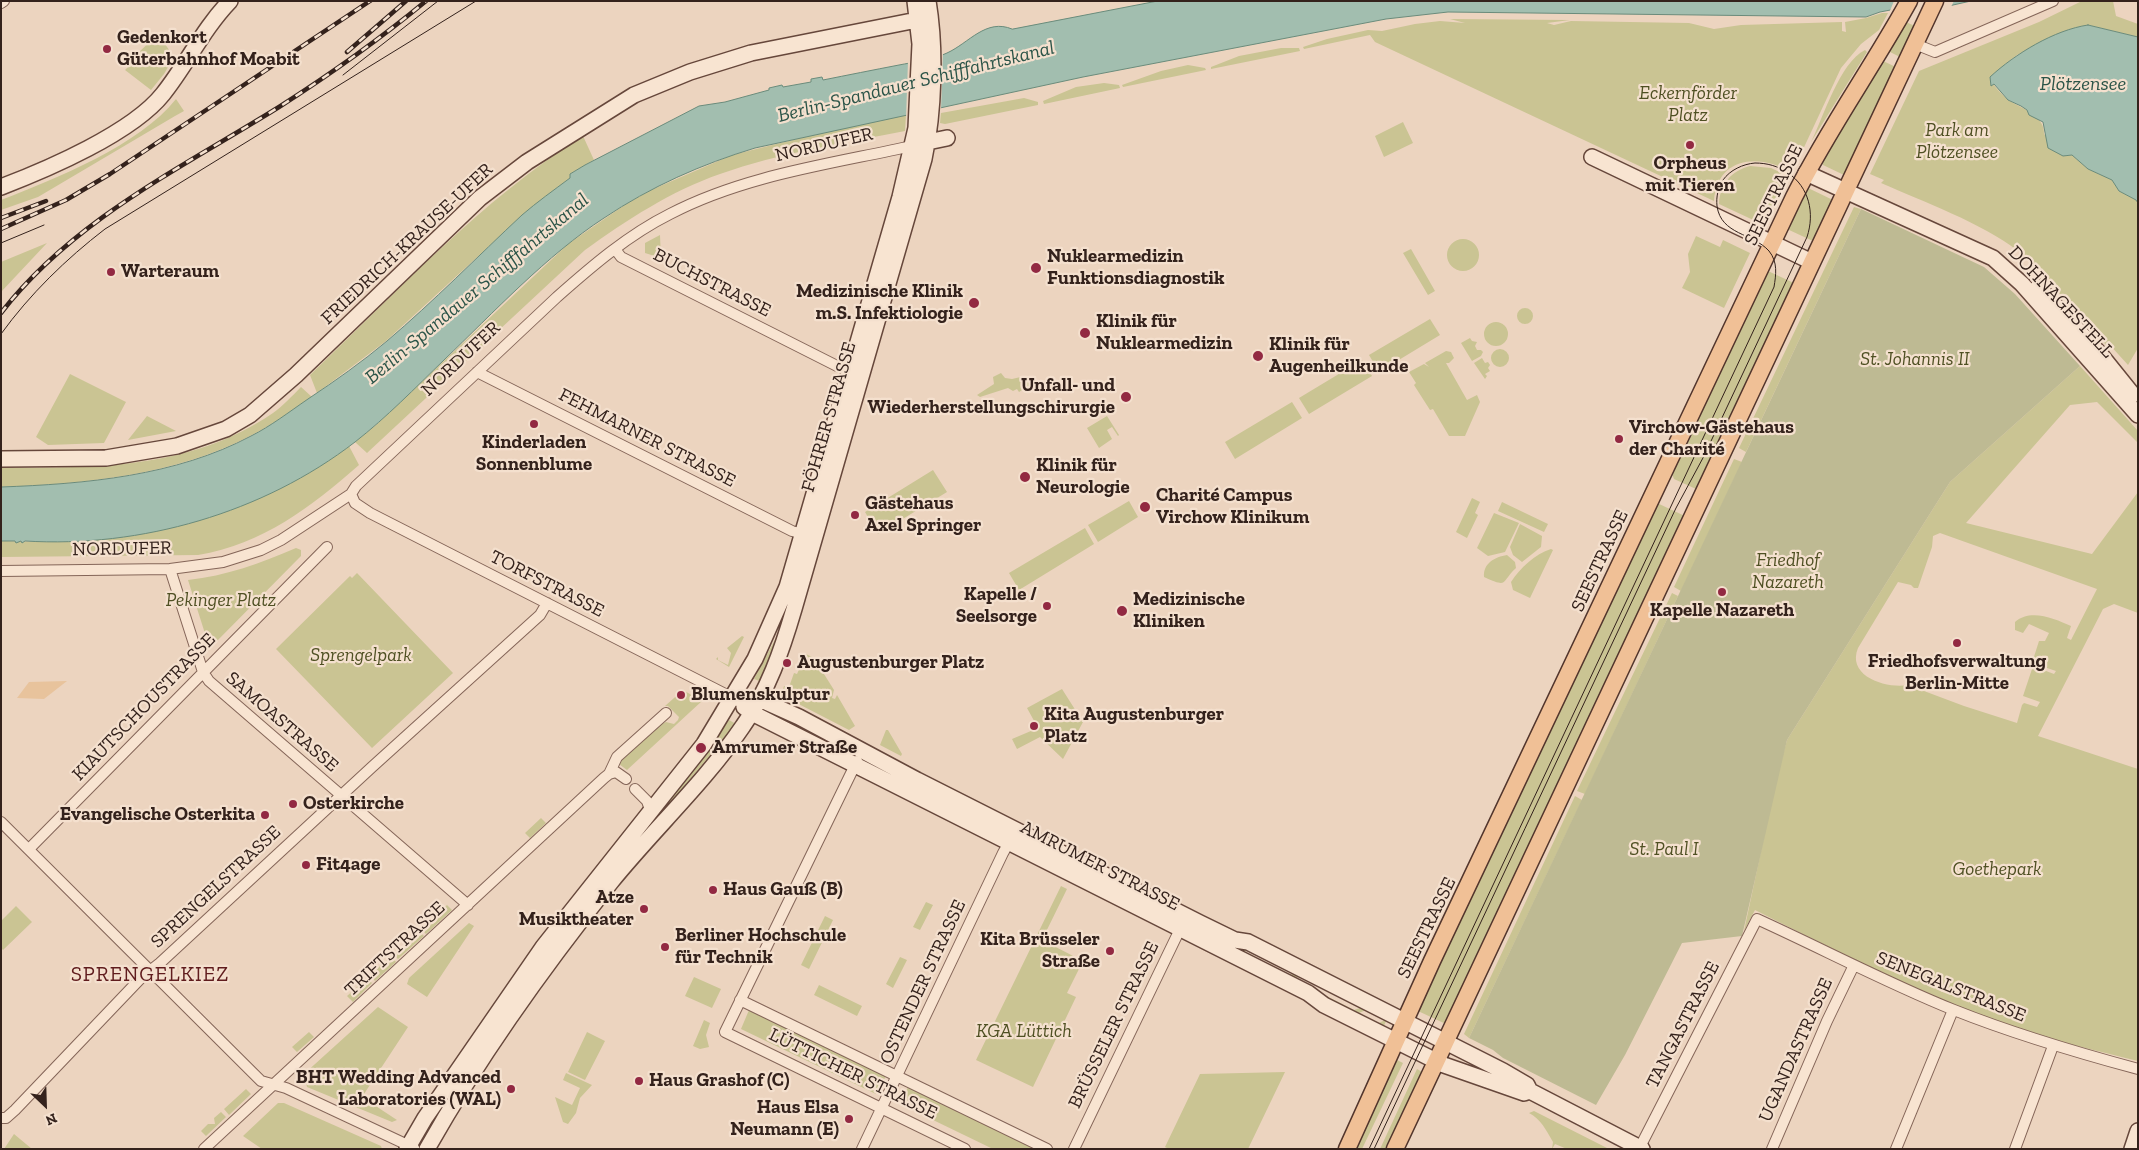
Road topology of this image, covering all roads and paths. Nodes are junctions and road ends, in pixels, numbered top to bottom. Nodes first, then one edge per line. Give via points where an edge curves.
1 (230, 1) edge
2 (914, 1) edge
3 (928, 1) edge
4 (1908, 1) edge
5 (1935, 1) edge
6 (2053, 1) edge
7 (924, 18) junction
8 (1915, 44) junction
9 (923, 128) junction
10 (947, 138) dead end
11 (928, 142) junction
12 (912, 146) junction
13 (1592, 157) dead end
14 (1808, 169) junction
15 (1848, 186) junction
16 (1, 187) edge
17 (1772, 243) junction
18 (615, 249) junction
19 (1812, 262) junction
20 (850, 370) junction
21 (477, 372) junction
22 (2138, 400) edge
23 (2138, 415) edge
24 (1, 459) edge
25 (351, 494) junction
26 (802, 534) junction
27 (327, 547) dead end
28 (170, 569) junction
29 (1, 571) edge
30 (547, 603) junction
31 (203, 672) junction
32 (733, 698) junction
33 (760, 699) junction
34 (666, 713) dead end
35 (752, 713) junction
36 (863, 751) junction
37 (855, 766) junction
38 (609, 774) junction
39 (626, 779) dead end
40 (636, 790) dead end
41 (340, 796) junction
42 (650, 810) junction
43 (1, 822) edge
44 (1013, 836) junction
45 (29, 849) junction
46 (468, 905) junction
47 (1758, 919) joint
48 (1183, 922) junction
49 (549, 951) junction
50 (1854, 965) junction
51 (150, 971) junction
52 (740, 1000) junction
53 (1953, 1010) junction
54 (1405, 1022) junction
55 (1397, 1042) junction
56 (1446, 1042) junction
57 (2053, 1046) junction
58 (1437, 1061) junction
59 (2138, 1069) edge
60 (1486, 1070) junction
61 (898, 1076) junction
62 (275, 1084) junction
63 (883, 1108) junction
64 (1, 1118) edge
65 (2138, 1131) edge
66 (1635, 1147) edge
67 (410, 1148) edge
68 (204, 1149) edge
69 (427, 1149) edge
70 (862, 1149) edge
71 (965, 1149) edge
72 (1047, 1149) edge
73 (1074, 1149) edge
74 (1347, 1149) edge
75 (1395, 1149) edge
76 (1772, 1149) edge
77 (1896, 1149) edge
78 (2015, 1149) edge
79 (2132, 1149) edge

1 - 16 main road via 212,21 170,85 152,106 86,149
2 - 7 main road
3 - 7 main road
4 - 14 main road, SEESTRASSE
5 - 8 main road
6 - 8 street via 1935,52
7 - 9 main road
7 - 24 main road, FRIEDRICH-KRAUSE-UFER via 767,50 706,66 634,96 594,119 527,162 480,198 296,375 250,415 226,429 177,446 106,458
8 - 15 main road
9 - 11 main road, FÖHRER STRASSE
9 - 12 main road, FÖHRER STRASSE
10 - 11 main road, NORDUFER
11 - 12 main road, NORDUFER
11 - 33 main road, FÖHRER STRASSE via 915,197 785,641
12 - 18 street, NORDUFER via 755,180 729,189 670,214
12 - 20 main road, FÖHRER STRASSE
13 - 17 main road
14 - 15 main road, DOHNAGESTELL
14 - 17 main road, SEESTRASSE
15 - 19 main road
15 - 22 main road, DOHNAGESTELL via 1982,242 2012,262 2064,314
15 - 23 main road, DOHNAGESTELL via 1993,258 2022,284
17 - 19 main road
17 - 54 main road, SEESTRASSE
18 - 20 street, BUCHSTRASSE via 621,257
18 - 21 street, NORDUFER via 571,284
19 - 56 main road
20 - 26 main road, FÖHRER STRASSE
21 - 25 street, NORDUFER
21 - 26 street, FEHMARNER STRASSE
25 - 28 street, NORDUFER via 261,550 223,562
25 - 30 street, TORFSTRASSE via 353,501 370,513
26 - 32 main road, FÖHRER STRASSE via 787,587 755,659
27 - 31 street, KIAUTSCHOUSTRASSE
28 - 29 street, NORDUFER
28 - 31 street, SAMOASTRASSE
30 - 32 street, TORFSTRASSE
30 - 41 street, SPRENGELSTRASSE via 540,615
31 - 41 street, SAMOASTRASSE via 214,686
31 - 45 street, KIAUTSCHOUSTRASSE
32 - 33 main road, AMRUMER STRASSE
32 - 35 main road, AMRUMER STRASSE
32 - 42 main road, FÖHRER STRASSE via 698,753
33 - 35 main road, FÖHRER STRASSE
33 - 36 main road, AMRUMER STRASSE
34 - 38 street, TRIFTSTRASSE via 617,757
35 - 37 main road, AMRUMER STRASSE
35 - 49 main road, FÖHRER STRASSE via 724,752
36 - 37 street
36 - 44 main road, AMRUMER STRASSE
37 - 44 main road, AMRUMER STRASSE
37 - 52 street
38 - 39 street via 616,772
38 - 46 street, TRIFTSTRASSE
40 - 42 street via 647,801
41 - 46 street, SAMOASTRASSE
41 - 51 street, SPRENGELSTRASSE
42 - 49 main road, FÖHRER STRASSE
43 - 45 street
44 - 48 main road, AMRUMER STRASSE
44 - 61 street, OSTENDER STRASSE
45 - 51 street
46 - 62 street, TRIFTSTRASSE
47 - 50 street, SENEGALSTRASSE
47 - 66 street, TANGASTRASSE
48 - 54 main road, AMRUMER STRASSE via 1248,942
48 - 55 main road, AMRUMER STRASSE via 1324,1005
48 - 73 street, BRÜSSELER STRASSE
49 - 67 main road via 481,1035 425,1118
49 - 69 main road
50 - 53 street, SENEGALSTRASSE
50 - 76 street, UGANDASTRASSE
51 - 62 street via 261,1081
51 - 64 street, SPRENGELSTRASSE via 10,1115
52 - 61 street, LÜTTICHER STRASSE
52 - 63 street, LÜTTICHER STRASSE via 726,1032
53 - 57 street, SENEGALSTRASSE
53 - 77 street
54 - 55 main road, SEESTRASSE
54 - 56 main road, AMRUMER STRASSE
55 - 58 main road, AMRUMER STRASSE
55 - 74 main road, SEESTRASSE
56 - 58 main road
56 - 60 main road, AMRUMER STRASSE
57 - 59 street, SENEGALSTRASSE
57 - 78 street
58 - 60 main road, AMRUMER STRASSE
58 - 75 main road
60 - 66 main road via 1527,1084 1530,1091
61 - 63 street, OSTENDER STRASSE
61 - 72 street, LÜTTICHER STRASSE
62 - 67 street
62 - 68 street, TRIFTSTRASSE
63 - 70 street, OSTENDER STRASSE
63 - 71 street, LÜTTICHER STRASSE
65 - 79 main road

